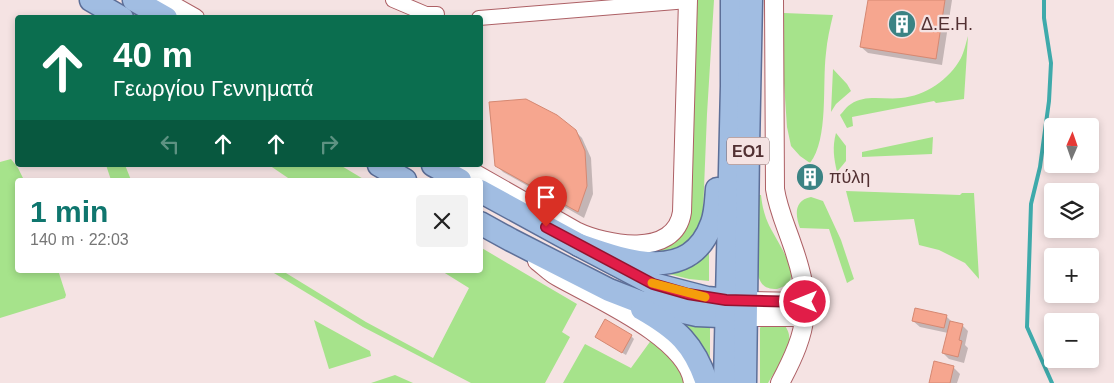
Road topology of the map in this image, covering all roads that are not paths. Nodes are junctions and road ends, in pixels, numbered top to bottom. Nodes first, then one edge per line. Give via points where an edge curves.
1 (91, 0) edge
2 (134, 0) edge
3 (163, 0) edge
4 (393, 0) edge
5 (436, 0) edge
6 (774, 0) edge
7 (688, 1) edge
8 (737, 1) edge
9 (117, 15) edge
10 (161, 15) edge
11 (190, 15) edge
12 (432, 15) edge
13 (438, 15) edge
14 (483, 18) edge
15 (733, 45) junction
16 (382, 167) edge
17 (437, 167) edge
18 (464, 167) edge
19 (402, 178) edge
20 (456, 178) edge
21 (483, 178) edge
22 (483, 178) edge
23 (483, 193) edge
24 (483, 225) edge
25 (511, 240) junction
26 (579, 246) junction
27 (609, 290) junction
28 (737, 309) junction
29 (805, 310) junction
30 (693, 383) edge
31 (707, 383) edge
32 (724, 383) edge
33 (745, 383) edge
34 (780, 383) edge

1 - 9 main road
2 - 10 main road
3 - 11 street
4 - 12 street
5 - 13 street
6 - 29 street via 775,190 802,273
7 - 14 street
7 - 22 street via 682,212 678,226 670,236 642,244 593,238
8 - 15 main road, ΕΟ1
8 - 28 main road, ΕΟ1 via 748,148
15 - 26 main road via 722,79 715,211 704,240 688,256 665,263 630,260
15 - 28 main road, ΕΟ1
16 - 19 main road
17 - 20 main road
18 - 21 street
23 - 26 main road
24 - 25 main road
25 - 27 main road
25 - 30 street via 556,276 668,342 684,359
26 - 28 main road via 653,284
27 - 28 main road via 640,302 697,315
27 - 31 main road via 672,328 699,361
28 - 29 street
28 - 32 main road, ΕΟ1
28 - 33 main road, ΕΟ1
29 - 34 street via 798,347

